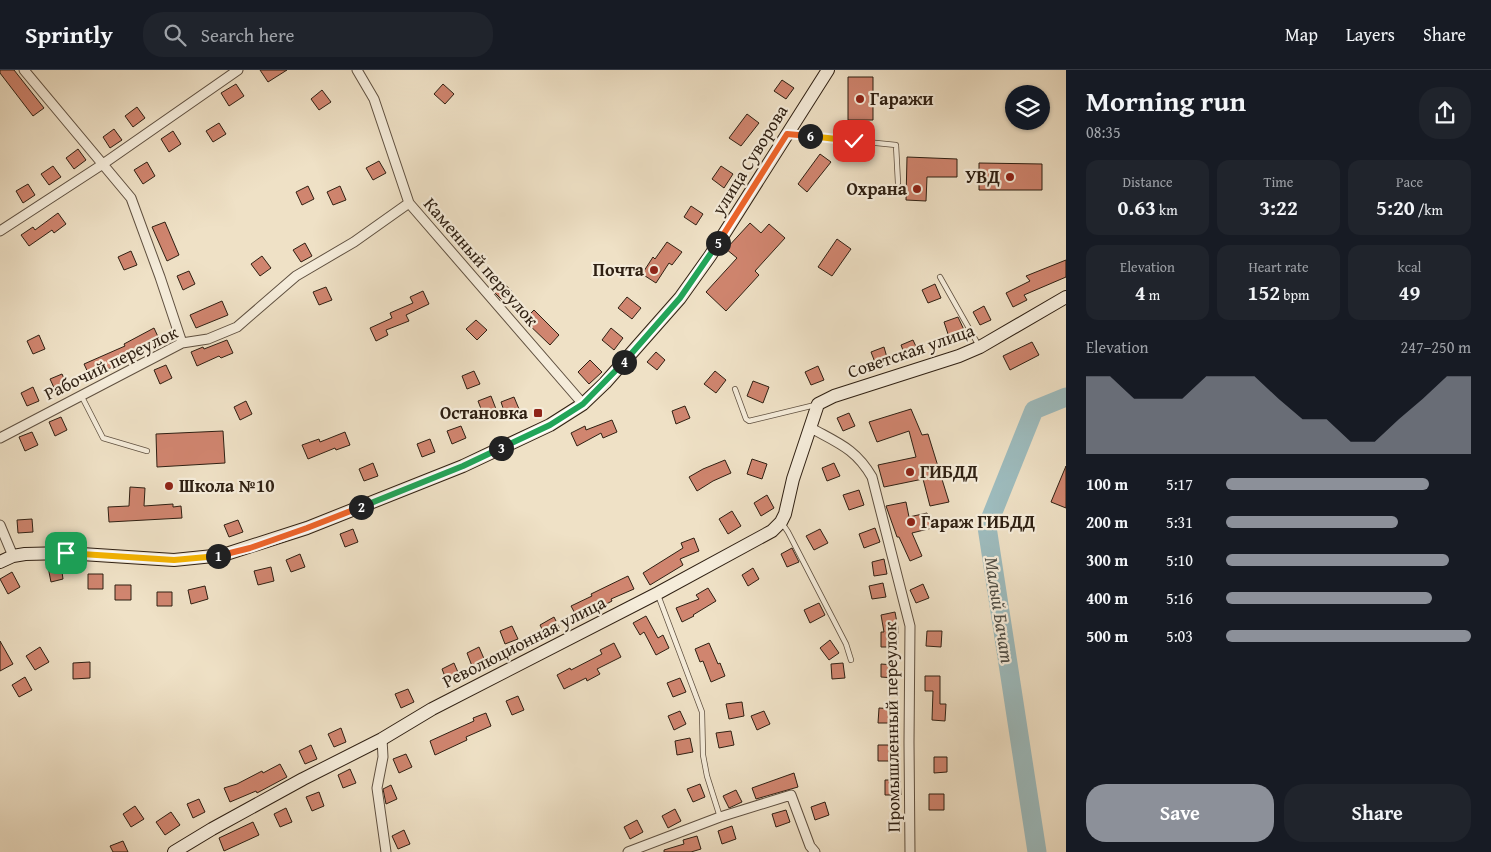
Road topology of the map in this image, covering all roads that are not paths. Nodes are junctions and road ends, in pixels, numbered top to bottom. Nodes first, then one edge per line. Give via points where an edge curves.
1 (24, 70) edge
2 (238, 70) edge
3 (357, 70) edge
4 (828, 70) edge
5 (787, 134) junction
6 (103, 164) junction
7 (898, 183) dead end
8 (408, 203) junction
9 (0, 231) edge
10 (940, 277) dead end
11 (1066, 297) edge
12 (182, 343) junction
13 (980, 347) junction
14 (735, 389) dead end
15 (81, 395) junction
16 (583, 404) junction
17 (818, 404) junction
18 (811, 428) junction
19 (0, 438) edge
20 (147, 451) dead end
21 (781, 522) junction
22 (0, 525) edge
23 (13, 556) junction
24 (0, 562) edge
25 (658, 594) junction
26 (851, 660) dead end
27 (382, 740) junction
28 (720, 818) junction
29 (174, 852) edge
30 (386, 852) edge
31 (628, 852) edge
32 (815, 852) edge
33 (910, 852) edge

1 - 6 street
2 - 6 street
3 - 8 street, Каменный переулок via 374,99
4 - 5 street, улица Суворова
5 - 7 lane via 896,145
5 - 16 street, улица Суворова via 680,298
6 - 9 street
6 - 12 street via 131,198
8 - 12 street, Рабочий переулок via 354,242 296,276 237,327 208,339
8 - 16 street, Каменный переулок
10 - 13 lane
11 - 13 street, Советская улица
12 - 15 street, Рабочий переулок
13 - 17 street, Советская улица
14 - 17 lane via 749,421
15 - 19 street, Рабочий переулок
15 - 20 lane via 103,438
16 - 23 street, улица Суворова via 550,425 463,466 307,528 223,555 174,560 66,553
17 - 18 street
18 - 21 street
18 - 33 street, Промышленный переулок via 850,449 872,477 910,626
21 - 25 street, Революционная улица via 772,531
21 - 26 lane via 846,644
22 - 23 street
23 - 24 street, улица Суворова
25 - 27 street, Революционная улица via 432,709
25 - 28 lane via 702,712 703,755
27 - 29 street, Революционная улица via 303,779
27 - 30 street via 383,757 377,788
28 - 31 street
28 - 32 street via 791,795

